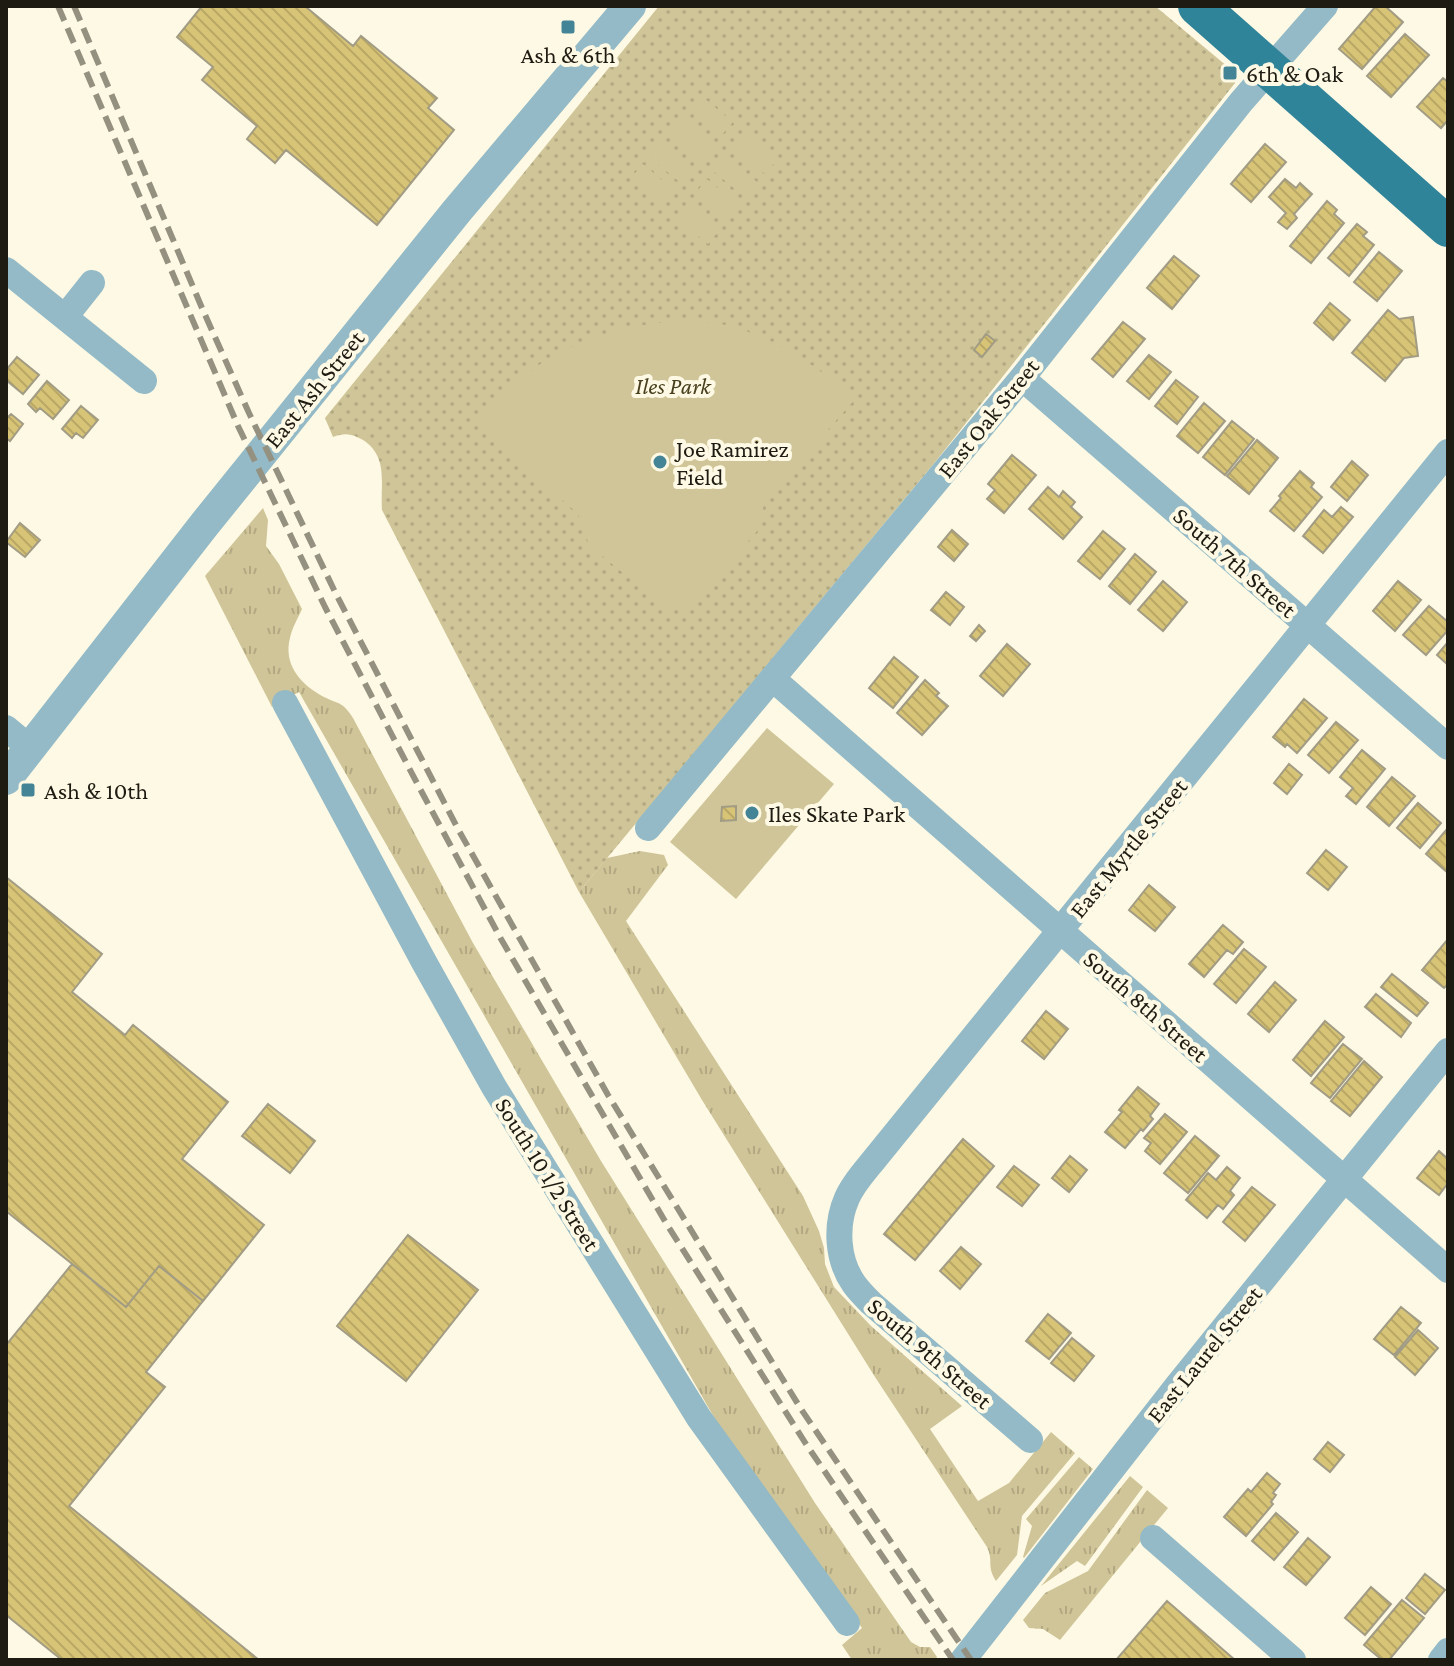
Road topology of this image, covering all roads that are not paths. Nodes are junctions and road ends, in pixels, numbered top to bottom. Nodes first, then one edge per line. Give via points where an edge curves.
1 (630, 6) edge
2 (1198, 6) edge
3 (1325, 6) edge
4 (1270, 69) junction
5 (1448, 227) edge
6 (6, 270) edge
7 (92, 283) dead end
8 (65, 317) junction
9 (1022, 378) junction
10 (144, 381) dead end
11 (1448, 452) edge
12 (1307, 625) junction
13 (773, 679) junction
14 (285, 703) dead end
15 (18, 738) edge
16 (1448, 747) edge
17 (6, 779) edge
18 (648, 828) dead end
19 (1060, 931) junction
20 (1448, 1051) edge
21 (1344, 1180) junction
22 (842, 1257) joint
23 (1448, 1270) edge
24 (1030, 1440) dead end
25 (1153, 1538) dead end
26 (847, 1623) dead end
27 (1448, 1651) edge
28 (963, 1660) edge
29 (1293, 1660) edge
30 (1441, 1660) edge

1 - 15 street, East Ash Street via 204,525
2 - 4 main road
3 - 4 street, East Oak Street
4 - 5 main road
4 - 9 street, East Oak Street
6 - 8 street
7 - 8 street
8 - 10 street
9 - 12 street, South 7th Street
9 - 13 street, East Oak Street
11 - 12 street, East Myrtle Street
12 - 16 street, South 7th Street
12 - 19 street, East Myrtle Street
13 - 18 street, East Oak Street
13 - 19 street, South 8th Street
14 - 26 street, South 10 1/2 Street via 494,1087 699,1418
15 - 17 street, East Ash Street
19 - 21 street, South 8th Street
19 - 22 street, East Myrtle Street via 860,1178 843,1212
20 - 21 street, East Laurel Street
21 - 23 street, South 8th Street
21 - 28 street, East Laurel Street
22 - 24 street, South 9th Street via 855,1287 871,1303
25 - 29 street
27 - 30 street

